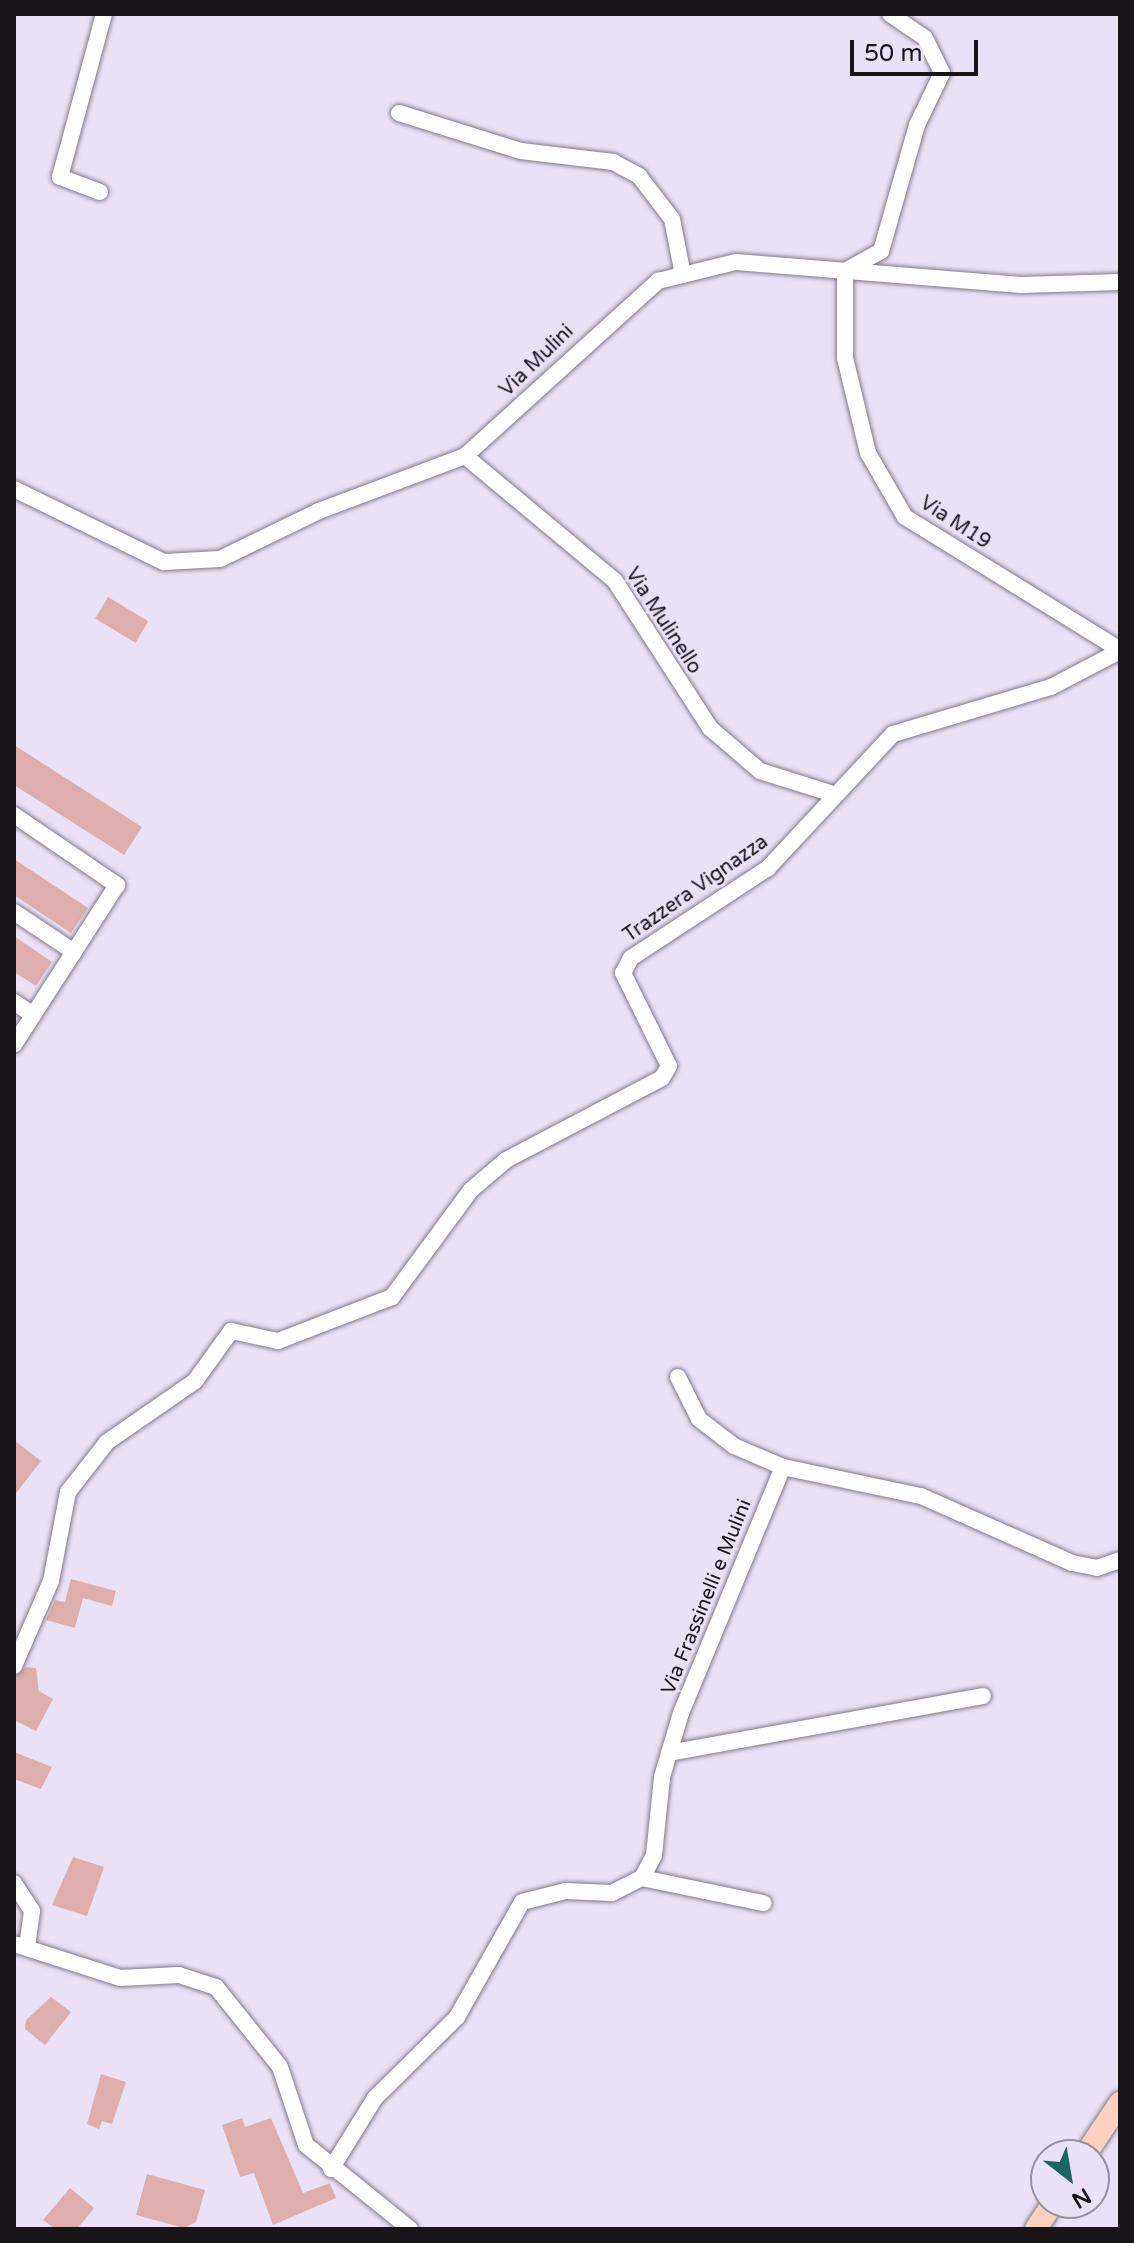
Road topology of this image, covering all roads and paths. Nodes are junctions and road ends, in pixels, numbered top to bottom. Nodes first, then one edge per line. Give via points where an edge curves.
1 (104, 14) edge
2 (890, 14) edge
3 (399, 113) dead end
4 (100, 192) dead end
5 (845, 271) junction
6 (683, 275) junction
7 (1120, 282) edge
8 (465, 456) junction
9 (14, 489) edge
10 (1120, 650) edge
11 (830, 793) junction
12 (14, 815) edge
13 (14, 912) edge
14 (74, 952) junction
15 (14, 1002) edge
16 (33, 1015) junction
17 (14, 1045) edge
18 (678, 1377) dead end
19 (783, 1467) junction
20 (1120, 1560) edge
21 (14, 1666) edge
22 (983, 1696) dead end
23 (669, 1753) junction
24 (642, 1878) junction
25 (14, 1883) edge
26 (763, 1903) dead end
27 (21, 1946) edge
28 (1120, 2103) edge
29 (1096, 2139) edge
30 (331, 2169) junction
31 (410, 2229) edge

1 - 4 street via 60,177
2 - 5 street via 925,38 942,73 917,125 881,251
3 - 6 street via 521,151 613,162 639,176 672,219
5 - 6 street, Via Mulini via 736,262
5 - 7 street, Via Mulini via 1021,285
5 - 10 street, Via M19 via 845,358 868,453 905,517
6 - 8 street, Via Mulini via 658,281 594,333
8 - 9 street, Via Mulini via 319,511 243,551 191,564 130,549
8 - 11 street, Via Mulinello via 615,581 710,728 760,771
10 - 11 street, Trazzera Vignazza via 1051,687 893,734 865,771
11 - 21 street, Trazzera Vignazza via 807,831 768,868 631,958 623,973 669,1066 662,1078 506,1160 471,1190 392,1297 278,1341 231,1331 195,1381 81,1469 57,1525 51,1581
12 - 14 street via 117,885
13 - 14 street
14 - 16 street
15 - 16 street
16 - 17 street
18 - 19 street via 699,1419 734,1446
19 - 20 street via 921,1496 1072,1563 1097,1568
19 - 23 street, Via Frassinelli e Mulini via 718,1613
22 - 23 street
23 - 24 street, Via Frassinelli e Mulini via 654,1855
24 - 26 street
24 - 30 street via 612,1893 565,1891 522,1902 457,2017 375,2098
25 - 27 street via 32,1911
27 - 30 street via 120,1978 189,1976 216,1987 261,2035 280,2067 294,2124
28 - 29 main road
30 - 31 street

